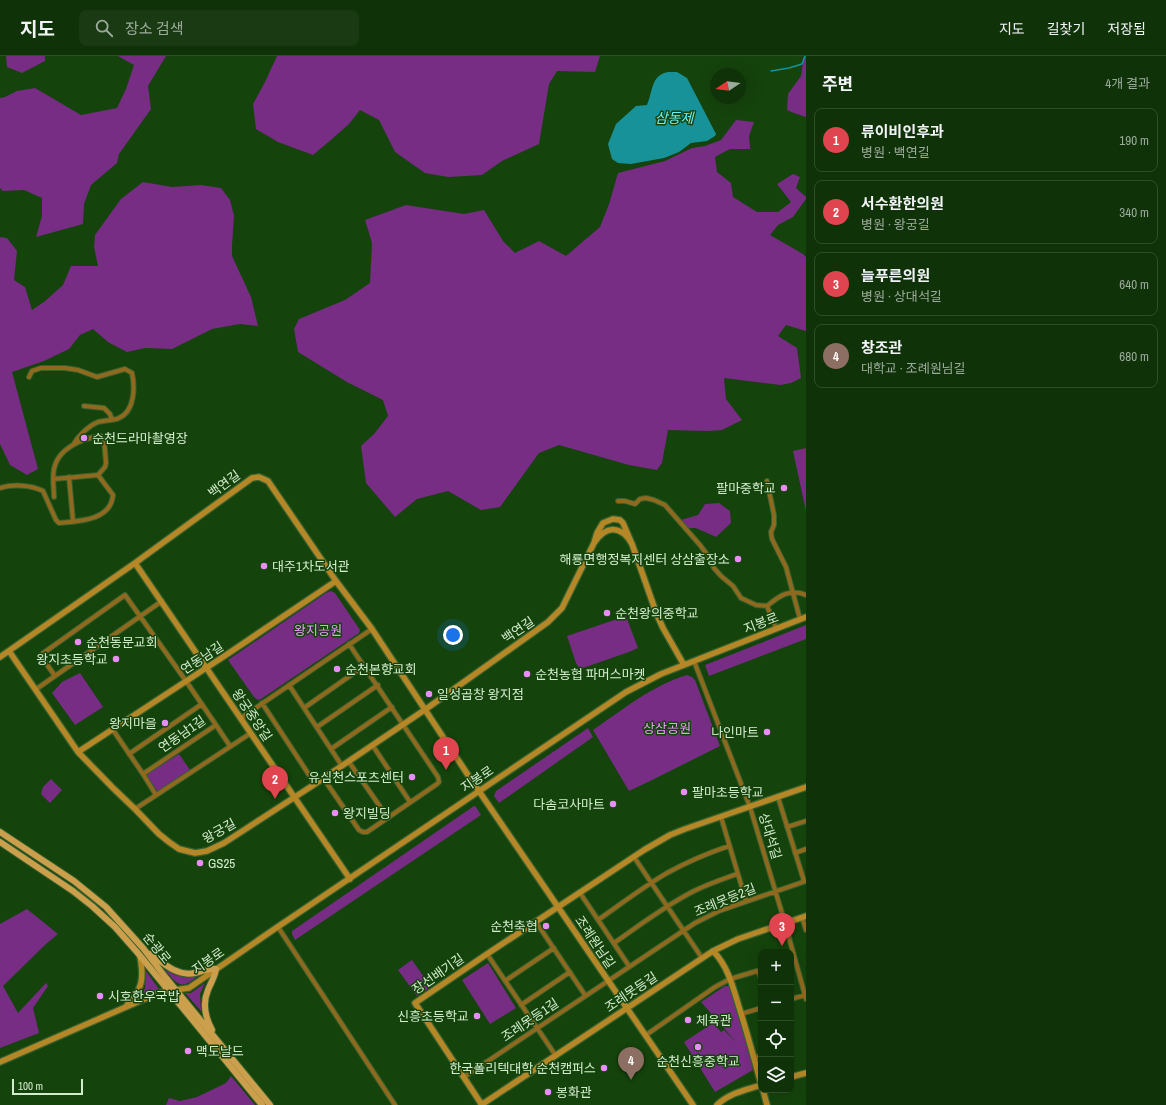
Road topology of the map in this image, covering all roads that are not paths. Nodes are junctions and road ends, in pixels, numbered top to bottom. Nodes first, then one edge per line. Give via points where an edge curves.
1 (29, 377) dead end
2 (84, 406) dead end
3 (112, 420) junction
4 (73, 445) junction
5 (98, 475) junction
6 (69, 477) junction
7 (54, 479) junction
8 (767, 481) dead end
9 (0, 488) edge
10 (54, 497) dead end
11 (618, 501) dead end
12 (73, 521) junction
13 (594, 543) junction
14 (632, 544) junction
15 (135, 563) junction
16 (336, 581) junction
17 (793, 592) junction
18 (806, 595) edge
19 (162, 602) junction
20 (767, 606) junction
21 (140, 616) junction
22 (803, 618) edge
23 (776, 628) junction
24 (372, 629) junction
25 (350, 644) junction
26 (9, 651) junction
27 (0, 657) edge
28 (694, 661) junction
29 (684, 665) junction
30 (364, 666) junction
31 (207, 668) junction
32 (55, 676) junction
33 (186, 681) junction
34 (289, 685) junction
35 (378, 686) junction
36 (36, 690) junction
37 (262, 703) junction
38 (202, 704) junction
39 (392, 707) junction
40 (304, 708) junction
41 (426, 709) junction
42 (240, 718) junction
43 (403, 724) junction
44 (216, 726) junction
45 (317, 727) junction
46 (113, 730) junction
47 (250, 733) junction
48 (230, 746) junction
49 (372, 746) junction
50 (331, 749) junction
51 (78, 752) junction
52 (129, 754) junction
53 (349, 762) junction
54 (342, 766) junction
55 (142, 774) junction
56 (324, 779) junction
57 (316, 784) junction
58 (806, 787) edge
59 (479, 791) junction
60 (156, 794) junction
61 (295, 797) junction
62 (778, 797) junction
63 (410, 802) junction
64 (750, 807) junction
65 (135, 808) junction
66 (721, 817) junction
67 (388, 818) junction
68 (806, 821) edge
69 (787, 827) junction
70 (0, 832) edge
71 (0, 842) edge
72 (729, 846) junction
73 (806, 850) edge
74 (795, 853) junction
75 (634, 857) junction
76 (737, 874) junction
77 (350, 879) junction
78 (805, 881) edge
79 (652, 883) junction
80 (775, 891) junction
81 (580, 893) junction
82 (746, 901) junction
83 (559, 907) junction
84 (668, 907) junction
85 (804, 917) edge
86 (598, 920) junction
87 (536, 922) junction
88 (785, 923) junction
89 (278, 927) junction
90 (683, 930) junction
91 (806, 930) edge
92 (614, 943) junction
93 (144, 948) junction
94 (554, 948) junction
95 (713, 951) junction
96 (487, 954) junction
97 (140, 956) junction
98 (702, 958) junction
99 (629, 966) junction
100 (216, 969) junction
101 (570, 972) junction
102 (758, 972) edge
103 (730, 979) junction
104 (608, 980) junction
105 (505, 981) junction
106 (176, 989) junction
107 (168, 990) junction
108 (585, 995) junction
109 (806, 996) edge
110 (794, 998) edge
111 (521, 1005) junction
112 (125, 1008) junction
113 (627, 1008) junction
114 (758, 1009) edge
115 (741, 1014) junction
116 (536, 1028) junction
117 (646, 1035) junction
118 (214, 1037) junction
119 (556, 1056) junction
120 (758, 1057) edge
121 (754, 1058) junction
122 (0, 1062) edge
123 (806, 1072) edge
124 (758, 1073) edge
125 (794, 1076) edge
126 (464, 1077) junction
127 (758, 1086) edge
128 (764, 1093) edge
129 (262, 1105) edge
130 (270, 1105) edge
131 (395, 1105) edge
132 (482, 1105) edge
133 (693, 1105) edge
134 (717, 1105) edge
135 (767, 1105) edge

1 - 3 street via 32,372 41,368 78,370 97,377 128,370 132,373 132,403 124,415
2 - 3 street via 104,408
3 - 4 street via 94,424
4 - 5 street via 93,437 101,436 104,439 106,463
4 - 7 street via 66,449 55,464
5 - 6 street
5 - 12 street via 113,494 112,500 98,516
6 - 7 street
6 - 12 street
7 - 10 street
8 - 17 street via 774,515 772,539 786,567
9 - 12 street via 29,486 43,491 56,520
11 - 20 street via 635,504 646,498 665,505 700,545 714,568 742,598 756,605
13 - 14 street, 백연길 via 604,532 614,530 623,534
13 - 14 street, 백연길 via 603,524 610,519 616,519 623,523
13 - 41 street, 백연길 via 568,597 556,615
14 - 29 street, 백연길 via 657,615
15 - 16 street, 백연길 via 252,478 259,477 268,481
15 - 19 street, 왕궁중앙길
15 - 26 street, 백연길
16 - 24 street, 백연길
16 - 31 street, 연동남길
17 - 18 street
17 - 20 street via 776,598
17 - 22 street
19 - 21 street
19 - 31 street, 왕궁중앙길
20 - 23 street
21 - 32 street
21 - 32 street, 연동남1길 via 125,595 42,654
21 - 33 street, 연동남1길
22 - 23 street, 지봉로
23 - 28 street, 지봉로
24 - 25 street
24 - 41 street, 백연길
25 - 30 street
25 - 34 street
26 - 27 street, 백연길
26 - 36 street, 왕궁길
28 - 29 street, 지봉로
28 - 64 street, 상대석길
29 - 59 street, 지봉로 via 654,677 616,698
30 - 35 street
30 - 40 street
31 - 33 street, 연동남길
31 - 42 street, 왕궁중앙길
32 - 36 street
33 - 38 street, 연동남1길
33 - 46 street, 연동남길
34 - 37 street
34 - 40 street
35 - 39 street
35 - 45 street
36 - 51 street, 왕궁길
37 - 42 street
37 - 57 street
38 - 44 street, 연동남1길
38 - 52 street, 연동남1길
39 - 43 street
39 - 50 street
40 - 45 street
41 - 43 street, 왕궁길
41 - 59 street, 백연길
42 - 47 street, 왕궁중앙길
43 - 49 street, 왕궁길
43 - 63 street via 439,779 439,782
44 - 48 street
44 - 55 street, 연동남1길
45 - 50 street
46 - 51 street, 연동남길
46 - 52 street
47 - 48 street
47 - 61 street, 왕궁중앙길
48 - 60 street
49 - 53 street, 왕궁길
49 - 63 street
50 - 54 street
51 - 65 street, 왕궁길
52 - 55 street
53 - 54 street, 왕궁길
53 - 67 street
54 - 56 street, 왕궁길
55 - 60 street
56 - 57 street, 왕궁길
56 - 67 street via 360,831 367,832
57 - 61 street, 왕궁길
58 - 62 street, 장선배기길
59 - 77 street, 지봉로
59 - 83 street, 조례원님길
60 - 65 street
61 - 65 street, 왕궁길 via 224,843 207,851 195,853 182,850 169,842
61 - 77 street, 왕궁중앙길
62 - 64 street, 장선배기길
62 - 69 street
63 - 67 street
64 - 66 street, 장선배기길
64 - 80 street, 상대석길
66 - 72 street
66 - 75 street, 장선배기길 via 670,835
68 - 69 street
69 - 74 street
70 - 93 main road, 순광로 via 91,893
71 - 97 main road, 순광로 via 92,906 115,927
72 - 76 street
72 - 79 street via 689,862
73 - 74 street
74 - 78 street
75 - 79 street, 조례못등2길
75 - 81 street, 장선배기길
76 - 82 street
76 - 84 street, 조례못등2길 via 695,890
77 - 89 street, 지봉로
78 - 80 street, 조례못등2길
79 - 84 street, 조례못등2길
79 - 86 street
80 - 82 street, 조례못등2길
80 - 88 street, 상대석길
81 - 83 street, 장선배기길
81 - 86 street
82 - 90 street, 조례못등2길 via 719,911
83 - 87 street, 장선배기길
83 - 104 street, 조례원님길
84 - 90 street, 조례못등2길
84 - 92 street, 조례못등2길
85 - 88 street, 조례못등길
85 - 91 street, 조례못등길
86 - 92 street
87 - 94 street
87 - 96 street, 장선배기길
88 - 95 street, 조례못등길 via 738,939
88 - 109 street, 상대석길
89 - 100 street, 지봉로
89 - 131 street
90 - 98 street, 조례못등2길
90 - 99 street, 조례못등2길
92 - 99 street
93 - 100 main road via 178,972 194,973 210,968
93 - 106 main road, 순광로
94 - 101 street
94 - 105 street
95 - 98 street, 조례못등길
95 - 103 street via 719,957
96 - 105 street
96 - 126 street, 장선배기길 via 415,1003
97 - 107 main road, 순광로
97 - 112 street via 143,970 140,988
98 - 113 street, 조례못등길
99 - 104 street, 조례못등2길
100 - 106 street, 지봉로 via 189,988
100 - 118 main road via 205,1000 205,1011
101 - 108 street
101 - 111 street
102 - 103 street
103 - 115 street
103 - 117 street
104 - 108 street, 조례못등1길
104 - 113 street, 조례원님길
105 - 111 street
106 - 107 street, 지봉로
106 - 118 main road, 순광로
107 - 112 street, 지봉로
107 - 129 main road, 순광로
108 - 116 street, 조례못등1길
109 - 110 street
111 - 116 street
112 - 122 street, 지봉로
113 - 117 street, 조례원님길
113 - 119 street, 조례못등길
114 - 115 street
115 - 121 street
116 - 119 street
116 - 126 street, 조례못등1길
117 - 133 street, 조례원님길
118 - 130 main road, 순광로
119 - 132 street, 조례못등길
120 - 121 street
121 - 124 street
123 - 125 street
126 - 132 street, 장선배기길
127 - 134 street via 731,1095
128 - 135 street

